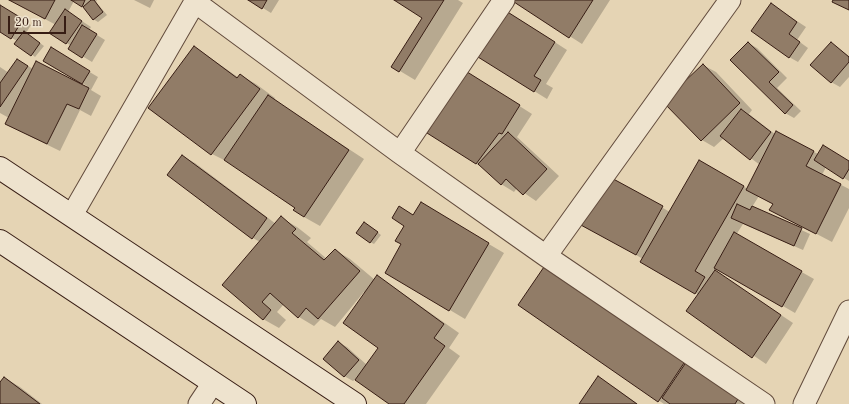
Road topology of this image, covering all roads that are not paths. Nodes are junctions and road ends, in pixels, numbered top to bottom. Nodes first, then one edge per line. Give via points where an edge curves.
1 (504, 0) edge
2 (730, 0) edge
3 (195, 1) edge
4 (400, 153) junction
5 (0, 168) edge
6 (72, 215) junction
7 (0, 241) edge
8 (546, 256) junction
9 (849, 311) edge
10 (213, 383) junction
11 (199, 404) edge
12 (244, 404) edge
13 (355, 404) edge
14 (764, 404) edge
15 (804, 404) edge

1 - 4 street
2 - 8 street
3 - 4 street
3 - 6 street
4 - 8 street
5 - 6 street
6 - 13 street
7 - 10 street
8 - 14 street
9 - 15 street
10 - 11 street
10 - 12 street

